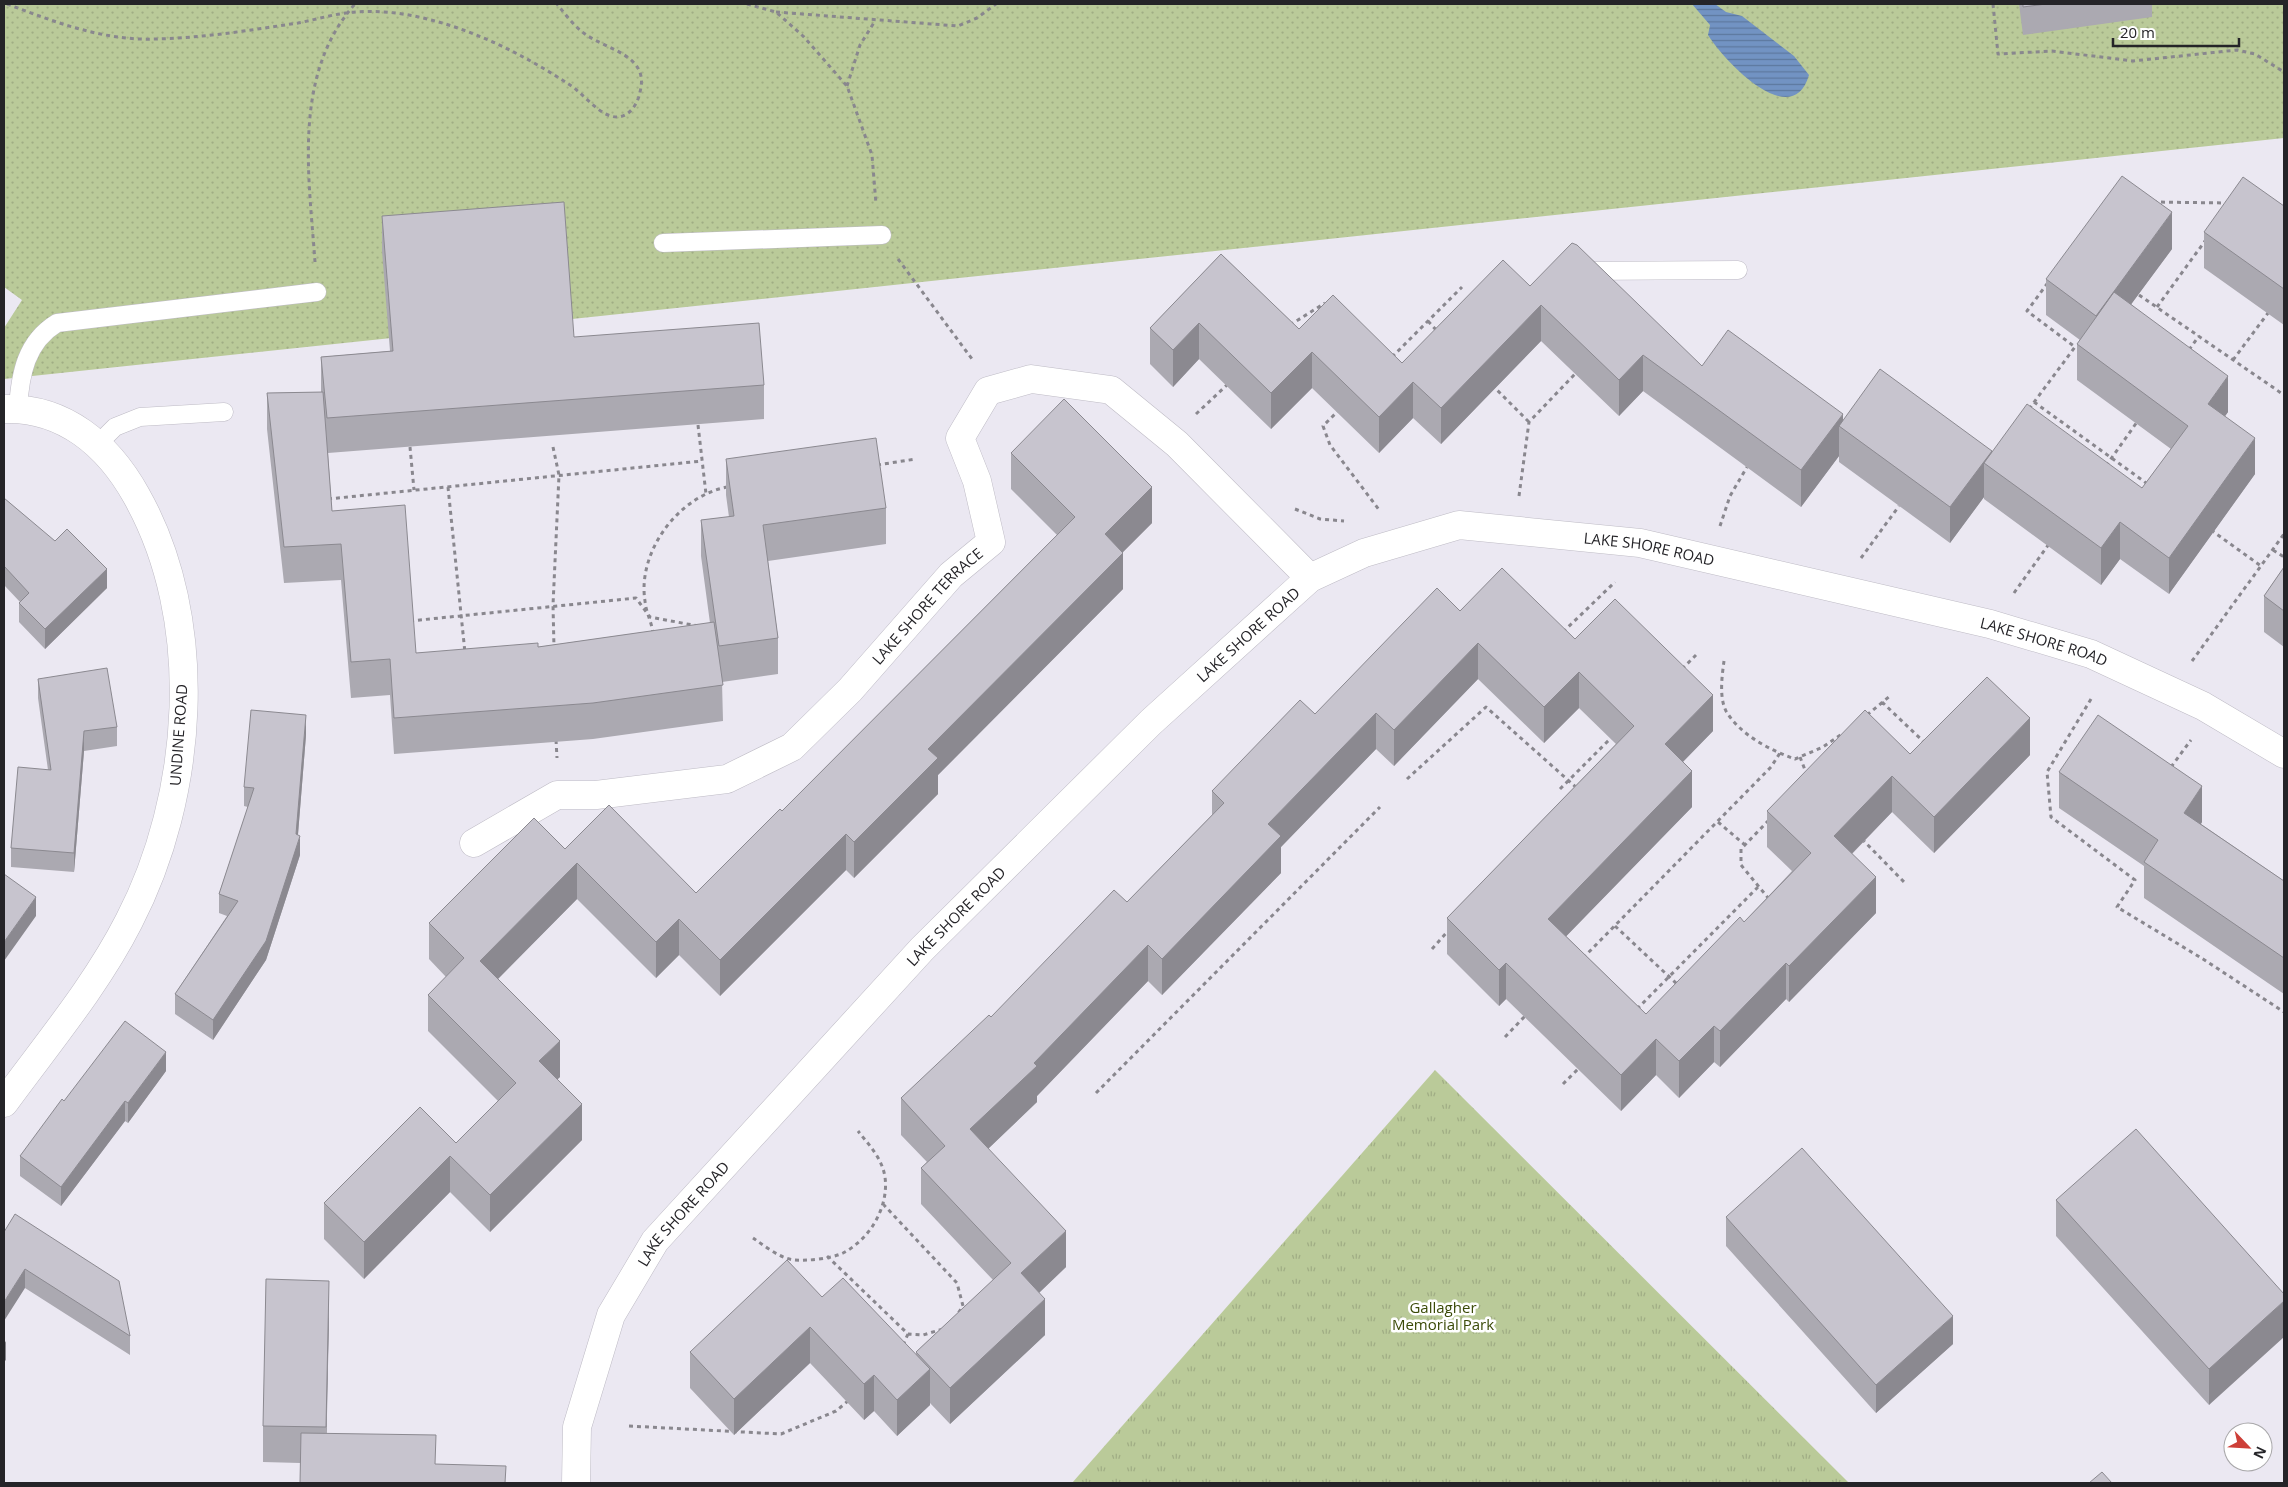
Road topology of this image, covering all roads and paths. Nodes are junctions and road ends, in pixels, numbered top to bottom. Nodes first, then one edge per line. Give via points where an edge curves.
1 (7, 4) edge
2 (354, 4) edge
3 (557, 4) edge
4 (746, 4) edge
5 (996, 4) edge
6 (1993, 4) edge
7 (776, 12) junction
8 (346, 13) junction
9 (875, 21) junction
10 (2284, 72) edge
11 (847, 86) junction
12 (2147, 201) edge
13 (2234, 204) edge
14 (882, 235) junction
15 (2210, 235) edge
16 (663, 243) dead end
17 (1738, 270) dead end
18 (1578, 271) edge
19 (2049, 281) edge
20 (1462, 287) dead end
21 (317, 292) joint
22 (2139, 294) edge
23 (1325, 303) edge
24 (2157, 307) junction
25 (2268, 313) edge
26 (1428, 321) junction
27 (1287, 327) edge
28 (1441, 335) edge
29 (2199, 336) junction
30 (2188, 352) edge
31 (2233, 360) junction
32 (1386, 363) edge
33 (1575, 374) edge
34 (1230, 382) edge
35 (1488, 382) edge
36 (988, 391) junction
37 (2284, 395) edge
38 (2034, 402) junction
39 (1344, 405) edge
40 (11, 409) edge
41 (2028, 410) edge
42 (224, 412) dead end
43 (1193, 417) dead end
44 (2138, 420) edge
45 (1529, 422) junction
46 (698, 425) edge
47 (98, 444) junction
48 (410, 447) edge
49 (553, 447) dead end
50 (2111, 458) junction
51 (916, 459) dead end
52 (702, 461) junction
53 (869, 466) edge
54 (2105, 466) edge
55 (1522, 468) dead end
56 (1747, 468) edge
57 (558, 475) junction
58 (736, 486) edge
59 (2151, 486) edge
60 (448, 487) junction
61 (414, 490) junction
62 (706, 494) junction
63 (328, 499) edge
64 (1286, 506) dead end
65 (1899, 506) edge
66 (1390, 509) dead end
67 (1380, 512) junction
68 (1373, 514) dead end
69 (1352, 522) dead end
70 (2206, 526) edge
71 (1719, 531) dead end
72 (2284, 534) edge
73 (2053, 539) edge
74 (2273, 550) junction
75 (2284, 557) edge
76 (1858, 562) dead end
77 (2262, 566) junction
78 (1310, 578) junction
79 (1615, 582) dead end
80 (2012, 596) dead end
81 (553, 606) junction
82 (461, 615) junction
83 (650, 617) junction
84 (410, 621) edge
85 (702, 626) edge
86 (1561, 635) edge
87 (653, 642) edge
88 (465, 655) edge
89 (554, 655) edge
90 (1696, 655) dead end
91 (1724, 661) dead end
92 (2188, 666) dead end
93 (1675, 676) edge
94 (1890, 696) dead end
95 (2091, 699) dead end
96 (1882, 702) junction
97 (1865, 718) edge
98 (1618, 731) edge
99 (1844, 733) edge
100 (556, 735) edge
101 (2192, 737) dead end
102 (1928, 747) edge
103 (1780, 754) junction
104 (2284, 754) edge
105 (1800, 757) junction
106 (2165, 774) edge
107 (1808, 778) edge
108 (1407, 779) dead end
109 (1569, 780) junction
110 (1560, 789) dead end
111 (1582, 792) edge
112 (558, 795) junction
113 (1380, 807) dead end
114 (1776, 812) edge
115 (1718, 822) junction
116 (1858, 835) edge
117 (474, 843) dead end
118 (1745, 845) junction
119 (1904, 882) dead end
120 (1758, 887) junction
121 (1771, 901) edge
122 (1615, 926) junction
123 (1452, 927) dead end
124 (1432, 948) dead end
125 (1580, 960) edge
126 (1669, 977) junction
127 (1682, 988) edge
128 (1532, 1009) edge
129 (1636, 1010) edge
130 (2284, 1012) edge
131 (1505, 1036) dead end
132 (1583, 1064) edge
133 (1563, 1084) dead end
134 (1096, 1093) dead end
135 (4, 1102) edge
136 (858, 1131) dead end
137 (883, 1204) junction
138 (753, 1238) dead end
139 (827, 1256) junction
140 (953, 1321) edge
141 (947, 1326) edge
142 (908, 1334) junction
143 (900, 1349) edge
144 (850, 1399) edge
145 (629, 1426) dead end
146 (576, 1483) edge

1 - 8 path via 53,22 106,37 155,40 298,23
2 - 8 path
3 - 8 path via 584,34 628,57 640,69 640,93 626,115 610,116 537,63 445,24 384,12
4 - 7 path
5 - 9 path via 977,18 958,26
6 - 10 path via 1998,54 2052,51 2133,61 2236,50 2255,54
7 - 9 path
7 - 11 path via 803,36
8 - 21 path via 319,72 309,110 308,169
9 - 11 path via 860,45
11 - 14 path via 872,155 876,220
12 - 13 path
14 - 16 lane
14 - 36 path via 973,360
15 - 24 path
17 - 18 lane
19 - 38 path via 2027,311 2075,347
20 - 26 path
21 - 40 lane via 57,323 39,338 25,361
22 - 24 path
23 - 27 path
24 - 29 path
25 - 31 path
26 - 28 path
26 - 32 path
29 - 30 path
29 - 31 path
31 - 37 path
33 - 45 path
34 - 43 path
35 - 45 path
36 - 78 street via 1031,379 1111,390 1177,444
36 - 112 street, LAKE SHORE TERRACE via 960,438 977,481 991,542 951,575 850,690 792,747 727,779 596,795
38 - 41 path
38 - 50 path
39 - 67 path via 1323,426 1330,445
40 - 47 street, UNDINE ROAD via 41,413 65,422
42 - 47 lane via 140,416 115,427
44 - 50 path
45 - 55 path
46 - 52 path
47 - 135 street, UNDINE ROAD via 118,467 138,499 172,590 183,680 176,781 163,841 129,922 98,973
48 - 61 path
49 - 57 path
50 - 54 path
50 - 59 path
51 - 53 path
52 - 57 path
52 - 62 path
56 - 71 path via 1730,496
57 - 60 path
57 - 81 path
58 - 62 path
60 - 61 path
60 - 82 path
61 - 63 path
62 - 83 path via 680,512 662,532 653,550 644,600
64 - 69 path via 1320,519
65 - 76 path
66 - 67 path
67 - 68 path
70 - 77 path
72 - 74 path
73 - 80 path
74 - 75 path
74 - 77 path
77 - 92 path
78 - 104 street, LAKE SHORE ROAD via 1364,553 1459,525 1640,543 1990,624 2091,654 2203,706
78 - 146 street, LAKE SHORE ROAD via 1151,722 922,949 656,1241 611,1315 577,1427
79 - 86 path
81 - 82 path
81 - 83 path via 636,598
81 - 89 path
82 - 84 path
82 - 88 path
83 - 85 path
83 - 87 path
90 - 93 path
91 - 103 path via 1721,683 1726,710 1746,733
94 - 96 path
95 - 130 path via 2047,772 2051,817 2135,880 2117,907
96 - 97 path
96 - 102 path
98 - 109 path
99 - 105 path
100 - 112 path
101 - 106 path
103 - 105 path via 1795,759
103 - 115 path
105 - 107 path
108 - 109 path via 1486,707
109 - 110 path
109 - 111 path
112 - 117 street, LAKE SHORE TERRACE
113 - 134 path
114 - 118 path
115 - 118 path
115 - 122 path
116 - 119 path
118 - 120 path via 1741,849 1741,865
120 - 121 path
120 - 126 path
122 - 125 path
122 - 126 path
123 - 124 path
126 - 127 path
126 - 129 path
128 - 131 path
132 - 133 path
136 - 137 path via 878,1155 885,1176
137 - 139 path via 864,1237 843,1253
137 - 140 path via 957,1283 963,1306
138 - 139 path via 792,1260
139 - 142 path
141 - 142 path via 923,1335
142 - 143 path
144 - 145 path via 836,1411 781,1434

